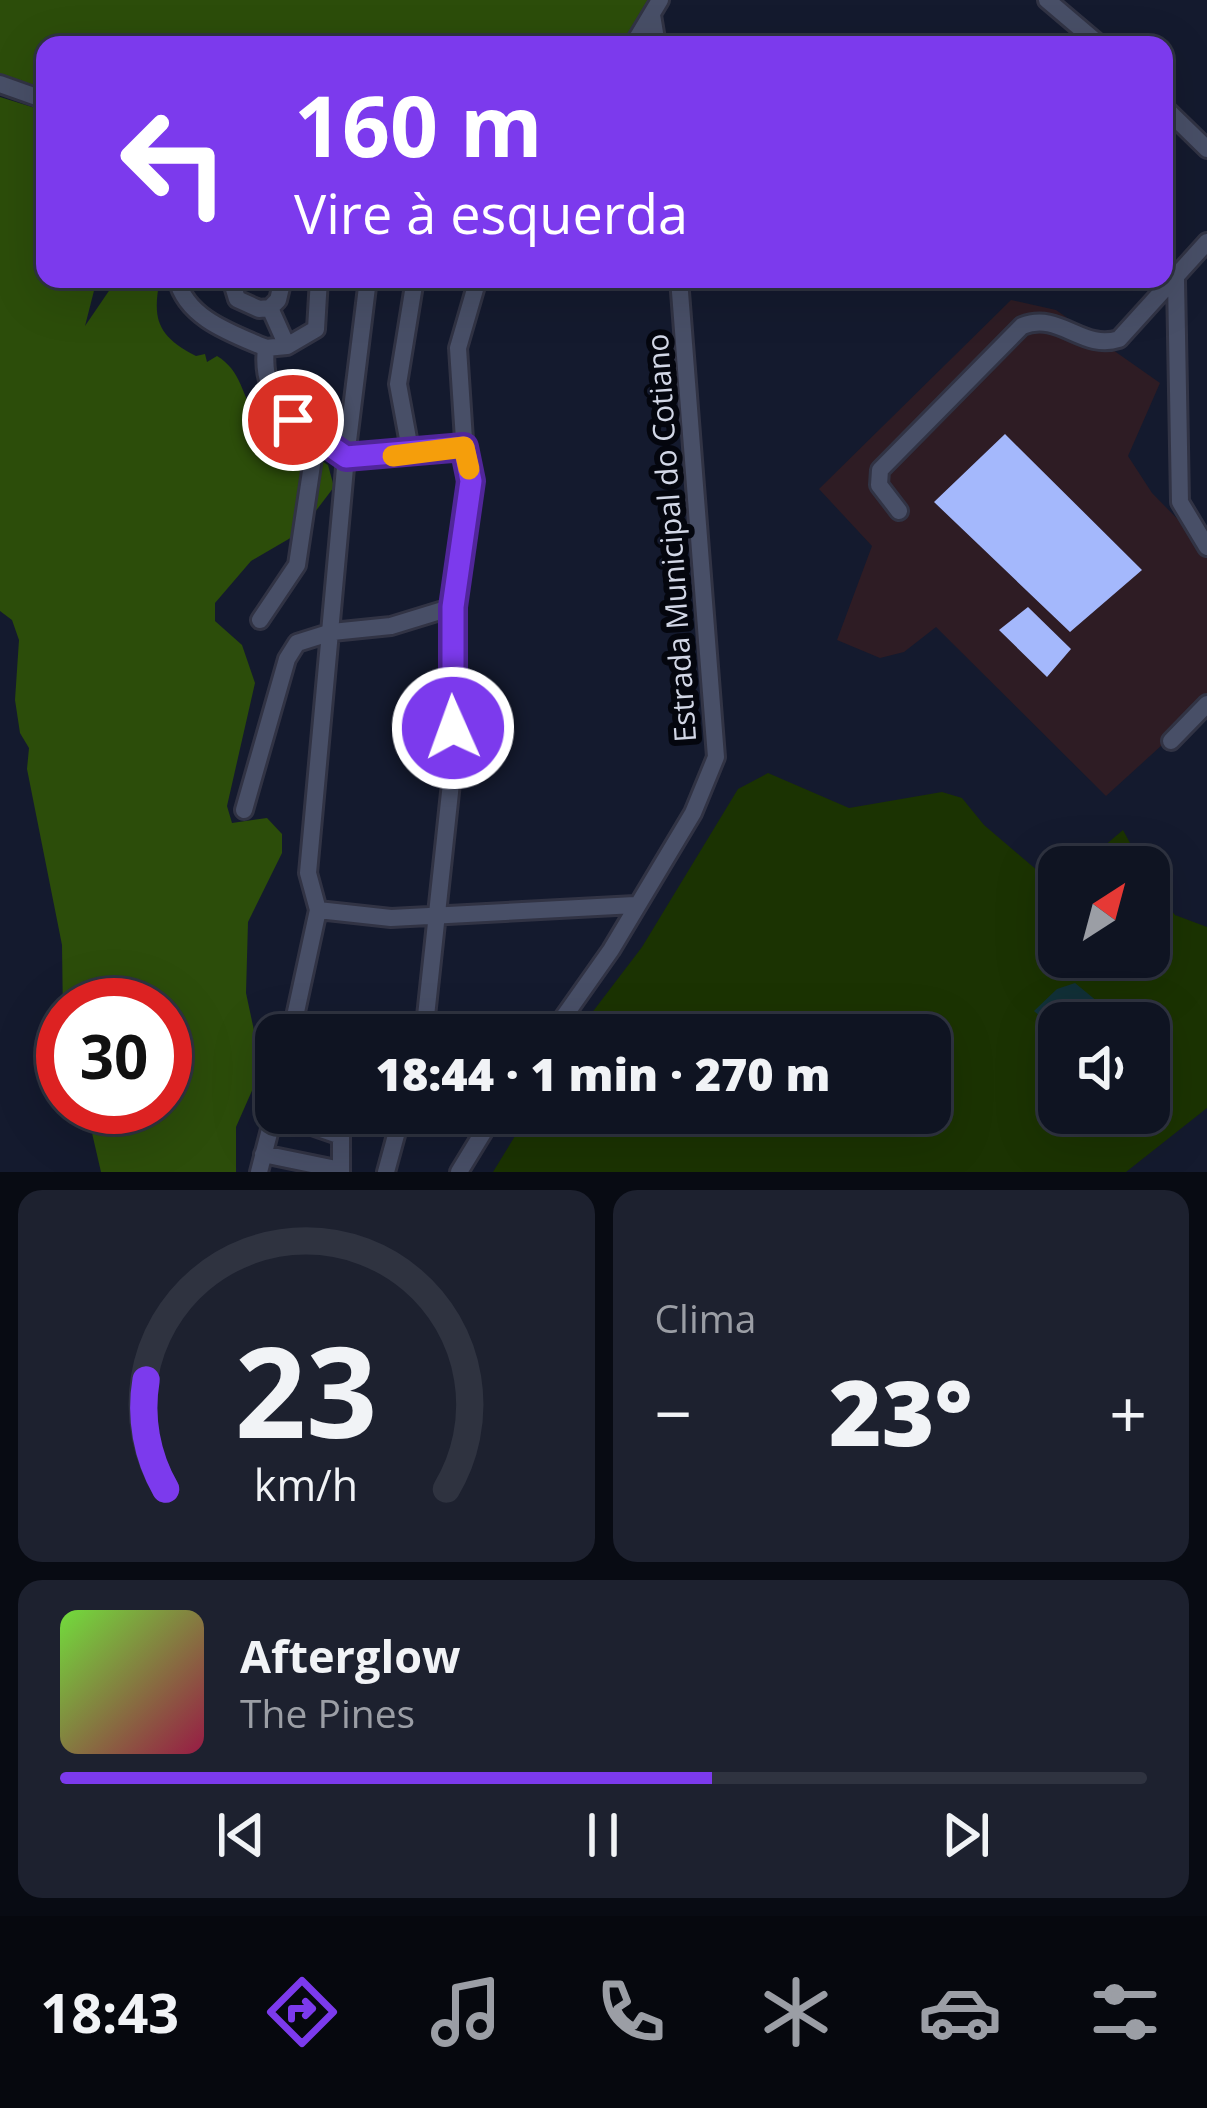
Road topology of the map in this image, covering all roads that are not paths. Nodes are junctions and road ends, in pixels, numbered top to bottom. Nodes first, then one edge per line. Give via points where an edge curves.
1 (1047, 0) edge
2 (656, 7) edge
3 (638, 36) edge
4 (1089, 36) edge
5 (0, 84) edge
6 (36, 97) edge
7 (1173, 116) edge
8 (1207, 149) edge
9 (1207, 242) edge
10 (1176, 279) junction
11 (1173, 282) edge
12 (179, 288) edge
13 (234, 288) edge
14 (281, 288) edge
15 (318, 288) edge
16 (367, 288) edge
17 (414, 288) edge
18 (475, 288) edge
19 (680, 288) edge
20 (1168, 288) edge
21 (270, 308) junction
22 (287, 346) junction
23 (266, 348) junction
24 (316, 438) junction
25 (464, 447) junction
26 (411, 454) junction
27 (346, 457) junction
28 (899, 511) dead end
29 (1207, 547) edge
30 (453, 607) junction
31 (260, 620) dead end
32 (332, 632) junction
33 (1207, 704) edge
34 (1171, 741) dead end
35 (244, 810) dead end
36 (635, 905) junction
37 (318, 910) junction
38 (436, 917) junction
39 (296, 1014) edge
40 (426, 1014) edge
41 (565, 1014) edge
42 (336, 1134) edge
43 (396, 1134) edge
44 (482, 1134) edge
45 (261, 1163) edge
46 (341, 1171) edge
47 (386, 1172) edge
48 (459, 1172) edge

1 - 4 street
2 - 3 street
5 - 6 street
7 - 8 street
9 - 10 street
10 - 11 street
10 - 29 street via 1180,502
12 - 23 street via 194,310
13 - 21 street via 237,298
14 - 21 street
15 - 22 street via 316,329
16 - 27 street
17 - 26 street via 398,384
18 - 25 street via 458,348
19 - 36 street, Estrada Municipal do Cotiano via 716,757 693,813
20 - 28 street via 1134,328 1106,343 1057,322 1022,326 880,470 878,485
21 - 22 street
22 - 23 street
23 - 24 street via 269,395
24 - 27 street
24 - 31 street via 297,566
25 - 26 street
25 - 30 street via 470,516
26 - 27 street
27 - 32 street
30 - 32 street via 391,626
30 - 38 street via 454,755
32 - 35 street via 291,649
32 - 37 street via 308,873
33 - 34 street
36 - 38 street
36 - 41 street, Estrada Municipal do Cotiano
37 - 38 street
37 - 39 street
38 - 40 street
42 - 46 street
43 - 47 street
44 - 48 street
45 - 46 street

